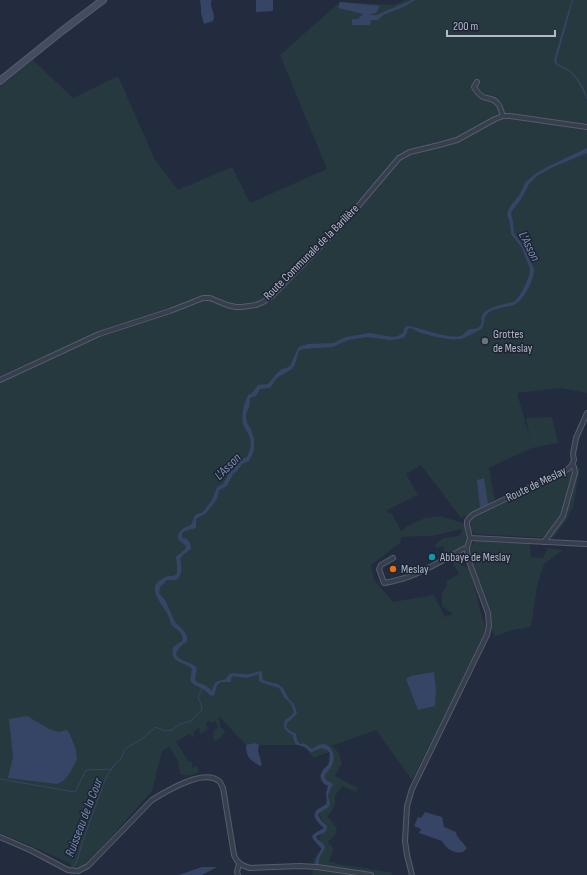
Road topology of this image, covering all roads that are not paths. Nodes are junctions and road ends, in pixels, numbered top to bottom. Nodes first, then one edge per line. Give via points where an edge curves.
1 (103, 0) edge
2 (0, 81) edge
3 (477, 82) dead end
4 (503, 116) junction
5 (587, 127) edge
6 (0, 380) edge
7 (587, 413) edge
8 (572, 465) junction
9 (470, 538) junction
10 (544, 542) junction
11 (587, 544) edge
12 (467, 548) junction
13 (393, 558) dead end
14 (0, 837) edge
15 (239, 864) junction
16 (238, 875) edge
17 (371, 875) edge
18 (412, 875) edge

1 - 2 main road
3 - 4 street via 475,89 499,105
4 - 5 street
4 - 6 street, Route Communale de la Barillère via 458,140 410,152 399,158 349,217 273,295 263,302 236,307 203,298 100,334
7 - 8 street, Route de Meslay via 576,438
8 - 9 street, Route de Meslay via 470,517 467,521
8 - 10 street via 575,473 563,516
9 - 10 street
9 - 12 street
10 - 11 street
12 - 13 street via 417,573 384,583 379,569
12 - 18 street via 470,564 488,613 489,626 487,635 412,789 407,806 405,841
14 - 15 street via 68,870 78,872 88,866 152,800 193,779 211,778 220,782 223,788 234,855
15 - 16 street
15 - 17 street via 250,868 311,866

